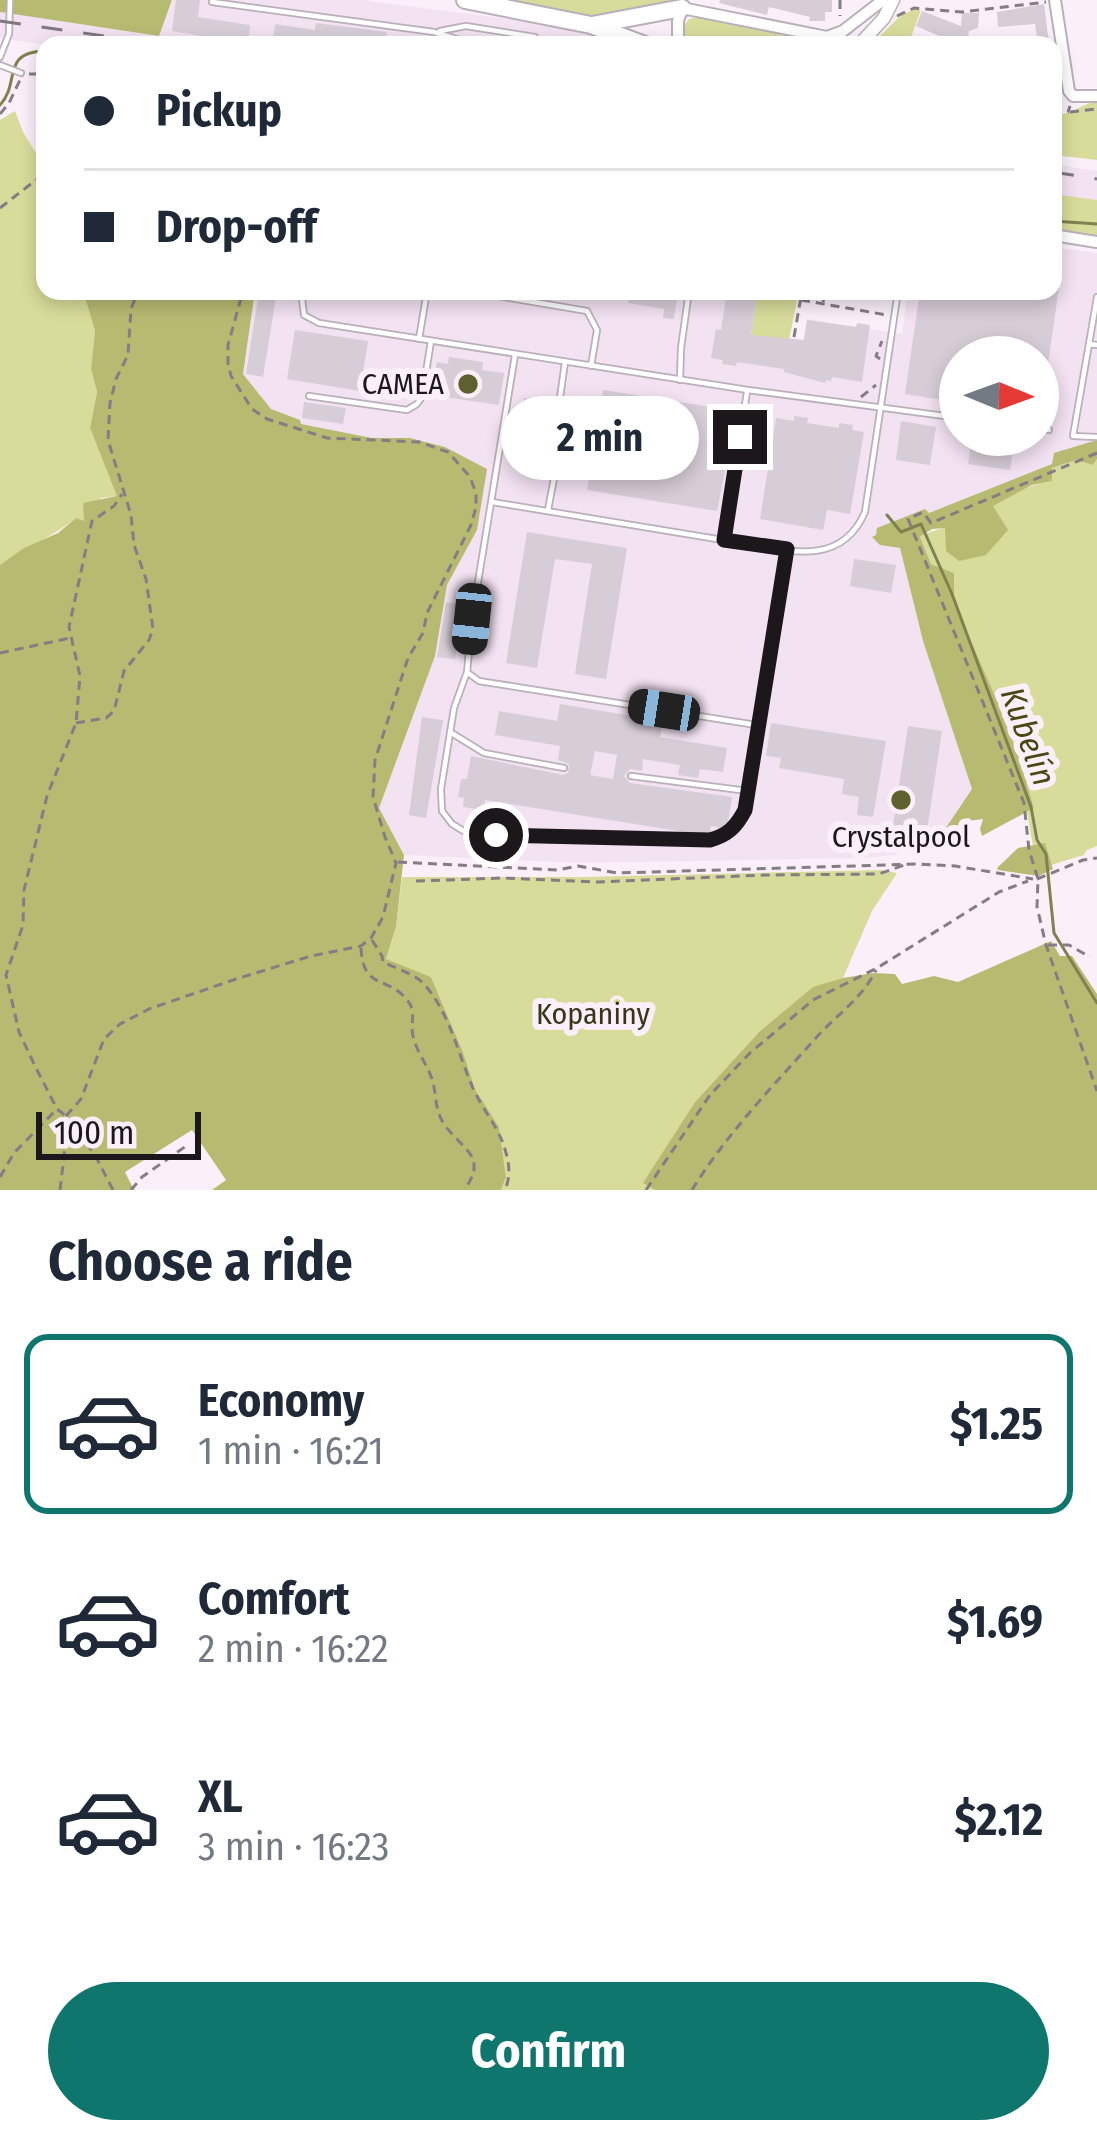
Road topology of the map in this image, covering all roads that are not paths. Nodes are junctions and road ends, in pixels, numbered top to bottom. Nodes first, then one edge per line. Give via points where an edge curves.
1 (10, 0) edge
2 (465, 0) edge
3 (883, 0) edge
4 (893, 0) edge
5 (1051, 1) edge
6 (212, 2) edge
7 (683, 4) edge
8 (591, 25) junction
9 (434, 32) junction
10 (447, 36) edge
11 (529, 36) edge
12 (621, 36) edge
13 (678, 36) edge
14 (823, 36) edge
15 (830, 36) edge
16 (867, 36) edge
17 (1058, 36) edge
18 (1062, 53) edge
19 (0, 56) edge
20 (3, 67) edge
21 (22, 73) road end
22 (1097, 96) edge
23 (1062, 237) edge
24 (1097, 242) edge
25 (1097, 298) edge
26 (302, 300) edge
27 (426, 300) edge
28 (523, 300) edge
29 (688, 300) edge
30 (896, 300) edge
31 (419, 339) junction
32 (431, 341) junction
33 (1093, 345) edge
34 (515, 355) junction
35 (565, 362) junction
36 (591, 366) junction
37 (680, 380) junction
38 (748, 390) junction
39 (309, 396) dead end
40 (881, 407) junction
41 (939, 415) edge
42 (1097, 437) edge
43 (492, 502) junction
44 (548, 510) junction
45 (724, 540) junction
46 (787, 549) junction
47 (467, 672) junction
48 (756, 725) junction
49 (450, 732) junction
50 (564, 768) dead end
51 (631, 776) dead end
52 (748, 791) junction

1 - 19 lane
2 - 8 highway
3 - 15 street
4 - 16 street
5 - 17 street
6 - 9 lane
7 - 8 highway
7 - 13 street
7 - 14 street
8 - 12 highway
9 - 10 lane
9 - 11 lane via 466,26
18 - 22 street via 1073,95
20 - 21 lane
23 - 24 street
25 - 33 lane
26 - 31 lane via 304,315 320,323
27 - 31 lane
28 - 36 lane via 587,311 597,330
29 - 37 lane
30 - 40 lane
31 - 32 lane
32 - 34 lane
32 - 39 lane via 422,397 407,410
33 - 42 lane via 1073,436
34 - 35 lane
34 - 43 lane
35 - 36 lane
35 - 44 lane
36 - 37 lane
37 - 38 lane
38 - 40 lane
38 - 45 lane
40 - 41 lane
40 - 46 lane via 858,529 838,547
43 - 44 lane
43 - 47 lane
44 - 45 lane
45 - 46 lane
46 - 48 lane
47 - 48 lane
47 - 49 lane
48 - 52 lane
49 - 50 lane via 484,753
49 - 52 lane via 442,811 466,833 710,840 737,825
51 - 52 lane

